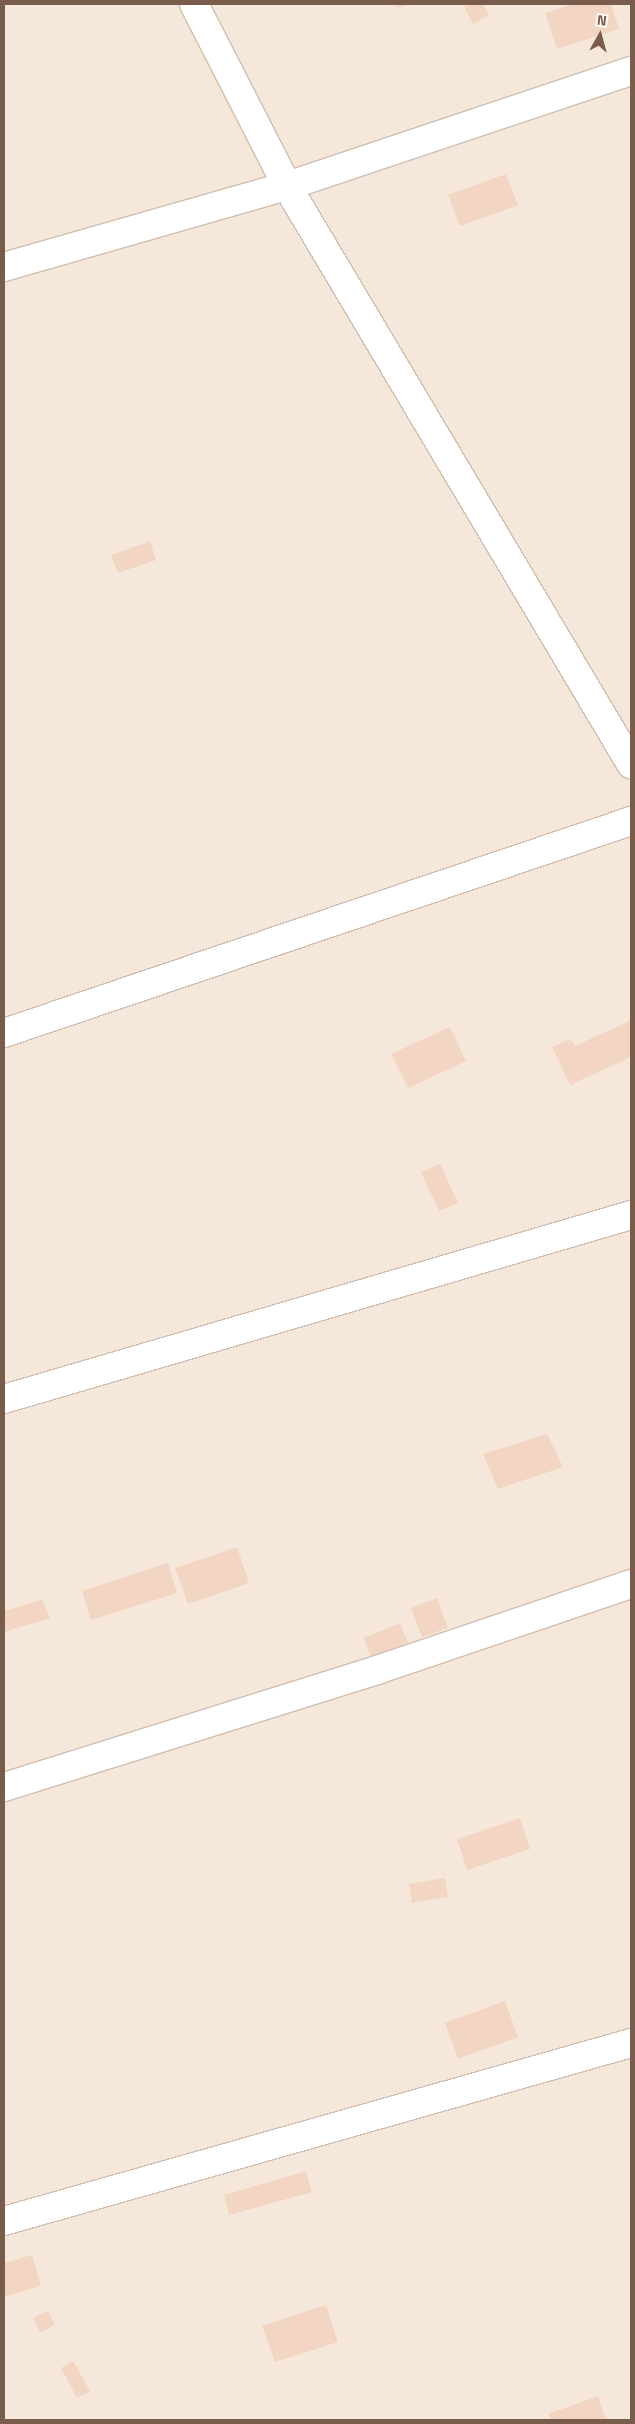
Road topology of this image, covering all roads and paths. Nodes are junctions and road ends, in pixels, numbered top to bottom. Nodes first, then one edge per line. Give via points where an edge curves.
1 (194, 4) edge
2 (631, 71) edge
3 (287, 186) junction
4 (4, 267) edge
5 (631, 764) edge
6 (631, 821) edge
7 (4, 1033) edge
8 (631, 1215) edge
9 (4, 1399) edge
10 (631, 1584) edge
11 (4, 1787) edge
12 (631, 2043) edge
13 (4, 2221) edge

1 - 3 street
2 - 3 street
3 - 4 street
3 - 5 street
6 - 7 street
8 - 9 street
10 - 11 street via 377,1670
12 - 13 street

